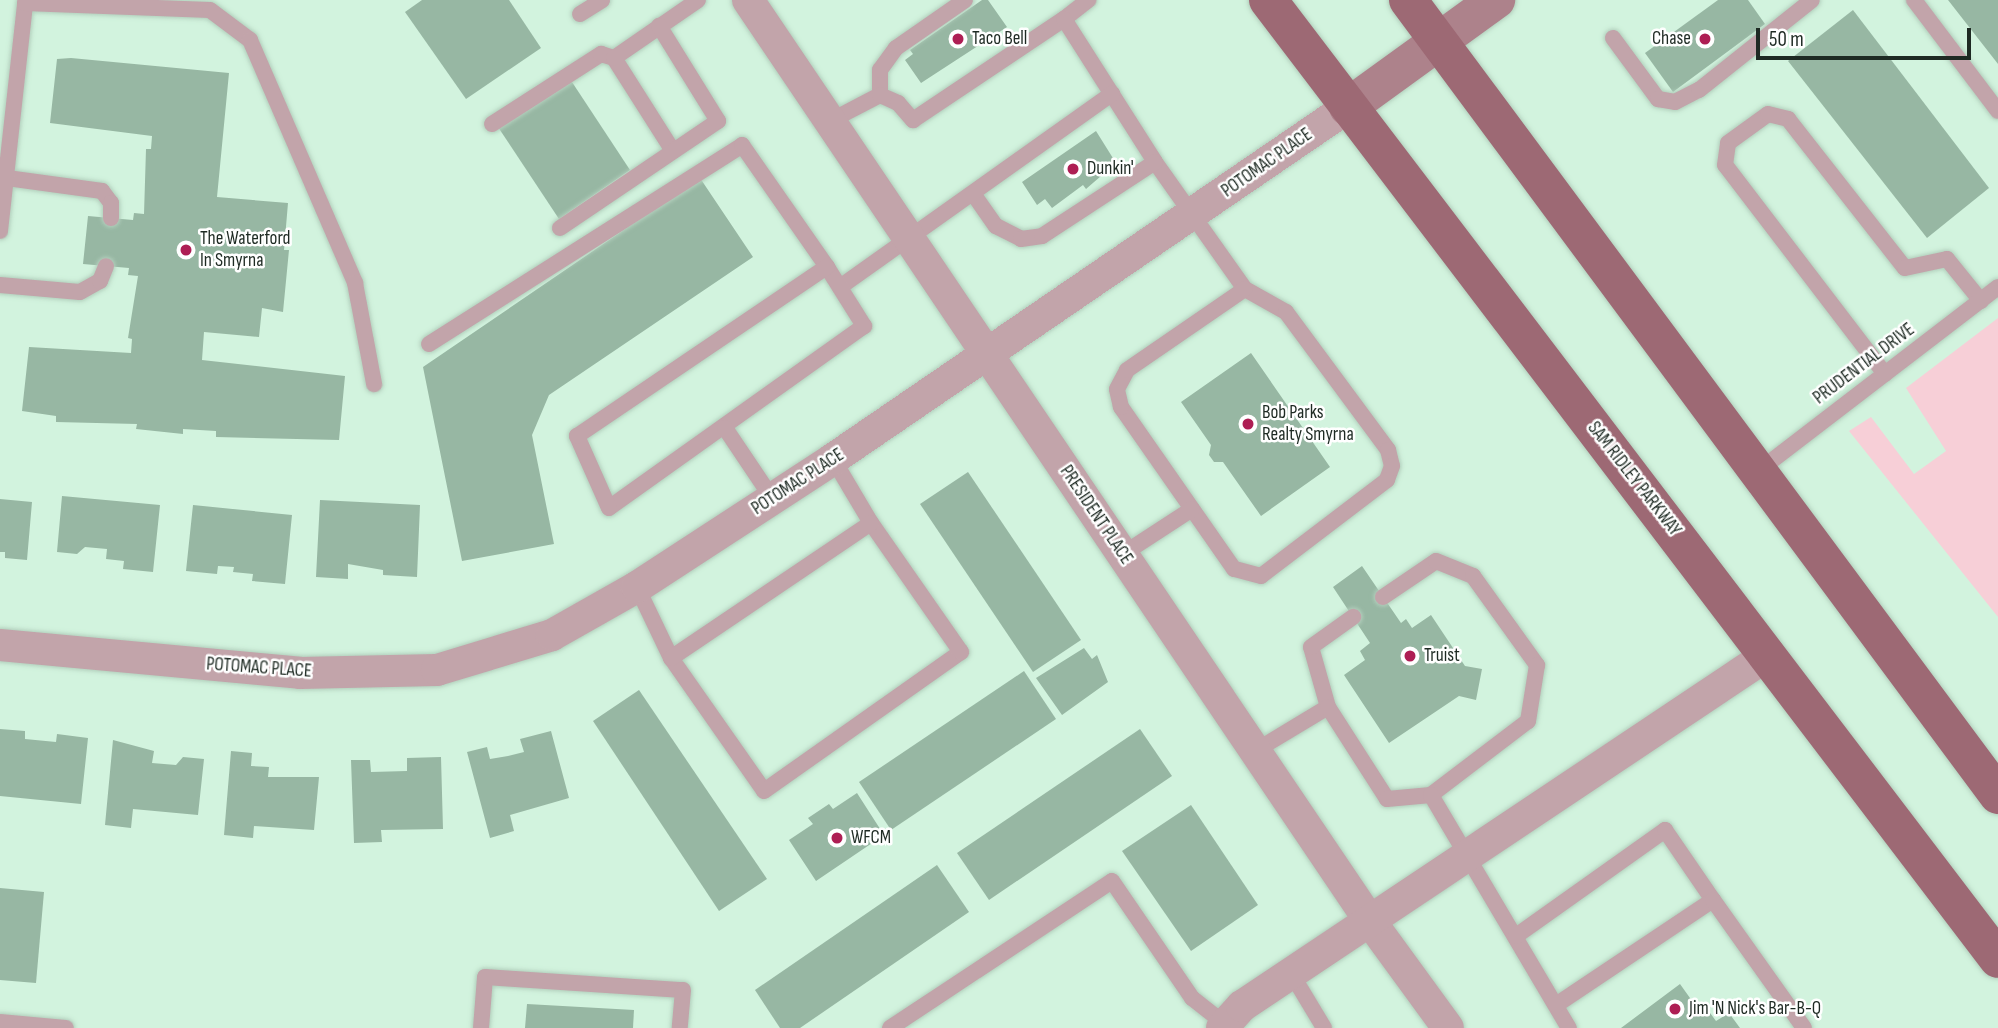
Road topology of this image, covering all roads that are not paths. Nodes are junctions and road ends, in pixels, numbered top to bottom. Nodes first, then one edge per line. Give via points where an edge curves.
1 (602, 0) edge
2 (698, 0) edge
3 (748, 0) edge
4 (965, 0) edge
5 (1088, 0) edge
6 (1268, 0) edge
7 (1408, 0) edge
8 (1496, 0) edge
9 (1812, 0) edge
10 (1914, 0) edge
11 (580, 14) dead end
12 (1064, 19) junction
13 (659, 26) junction
14 (1613, 38) dead end
15 (1439, 42) junction
16 (614, 58) junction
17 (880, 94) junction
18 (1112, 94) junction
19 (1348, 107) junction
20 (1998, 111) edge
21 (830, 121) junction
22 (492, 124) dead end
23 (673, 151) junction
24 (1155, 162) junction
25 (7, 178) junction
26 (974, 195) junction
27 (1194, 214) junction
28 (111, 218) dead end
29 (560, 228) dead end
30 (0, 232) edge
31 (0, 238) edge
32 (910, 240) junction
33 (106, 266) dead end
34 (827, 267) junction
35 (0, 285) edge
36 (840, 288) junction
37 (1998, 288) edge
38 (1245, 289) junction
39 (1981, 301) junction
40 (429, 344) dead end
41 (988, 355) junction
42 (1885, 374) junction
43 (374, 384) dead end
44 (725, 429) junction
45 (833, 459) junction
46 (1755, 473) junction
47 (772, 498) junction
48 (1192, 509) junction
49 (871, 523) junction
50 (1123, 554) junction
51 (637, 587) junction
52 (1383, 597) dead end
53 (1353, 617) dead end
54 (0, 645) edge
55 (1769, 654) junction
56 (671, 658) junction
57 (1328, 707) junction
58 (1255, 751) junction
59 (1431, 795) junction
60 (1998, 795) edge
61 (1468, 854) junction
62 (1713, 900) junction
63 (1370, 921) junction
64 (1516, 936) junction
65 (1998, 959) edge
66 (1291, 973) junction
67 (1556, 1005) junction
68 (0, 1022) edge
69 (1224, 1026) edge
70 (66, 1028) edge
71 (481, 1028) edge
72 (680, 1028) edge
73 (890, 1028) edge
74 (1324, 1028) edge
75 (1448, 1028) edge
76 (1569, 1028) edge
77 (1804, 1028) edge

1 - 11 lane
2 - 13 lane
3 - 21 street, PRESIDENT PLACE
4 - 17 lane via 896,48 880,71
5 - 12 lane
6 - 19 main road, SAM RIDLEY PARKWAY
7 - 15 main road
8 - 15 street, POTOMAC PLACE
9 - 14 lane via 1699,90 1675,102 1658,99
10 - 20 lane
12 - 17 lane via 913,120 898,103
12 - 18 lane
13 - 16 lane
13 - 23 lane via 718,121
15 - 19 street, POTOMAC PLACE
15 - 46 main road
16 - 22 lane via 601,54
16 - 23 lane
17 - 21 lane
18 - 24 lane
18 - 26 lane
19 - 27 street, POTOMAC PLACE
19 - 55 main road, SAM RIDLEY PARKWAY
21 - 32 street, PRESIDENT PLACE
23 - 29 lane
24 - 26 lane via 1042,236 1021,239 996,226
24 - 27 lane
25 - 28 lane via 102,191 111,203
25 - 30 lane
25 - 43 lane via 25,3 210,10 250,40 256,52 355,283
26 - 32 lane
27 - 38 lane
27 - 41 street, POTOMAC PLACE
30 - 31 lane
32 - 36 lane
32 - 41 street, PRESIDENT PLACE
33 - 35 lane via 100,281 80,292
34 - 36 lane
34 - 40 lane via 742,145
34 - 44 lane via 577,436 609,508
36 - 44 lane via 864,326
37 - 39 lane, PRUDENTIAL DRIVE
38 - 48 lane via 1127,370 1117,389 1121,407
38 - 48 lane via 1286,312 1388,450 1392,466 1387,480 1280,566 1261,576 1234,569
39 - 42 lane, PRUDENTIAL DRIVE
39 - 42 lane via 1947,258 1905,268 1788,118 1769,114 1728,143 1725,165
41 - 45 street, POTOMAC PLACE
41 - 50 street, PRESIDENT PLACE
42 - 46 lane, PRUDENTIAL DRIVE
44 - 47 lane
45 - 47 street, POTOMAC PLACE
45 - 49 lane
46 - 60 main road
47 - 51 street, POTOMAC PLACE
48 - 50 lane
49 - 56 lane
49 - 56 lane via 961,652 764,791
50 - 58 street, PRESIDENT PLACE
51 - 54 street, POTOMAC PLACE via 552,635 437,670 300,673
51 - 56 lane
52 - 59 lane via 1436,561 1473,576 1537,665 1528,721
53 - 57 lane via 1311,647
55 - 61 street
55 - 65 main road, SAM RIDLEY PARKWAY
57 - 58 lane
57 - 59 lane via 1387,799
58 - 63 street, PRESIDENT PLACE
59 - 61 lane
61 - 63 street
61 - 64 lane
62 - 64 lane via 1665,830
62 - 67 lane
62 - 77 lane
63 - 66 street
63 - 75 street, PRESIDENT PLACE
64 - 67 lane
66 - 69 street via 1242,1006
66 - 74 lane
67 - 76 lane
68 - 70 lane
69 - 73 lane via 1192,998 1112,881
71 - 72 lane via 485,977 683,990

